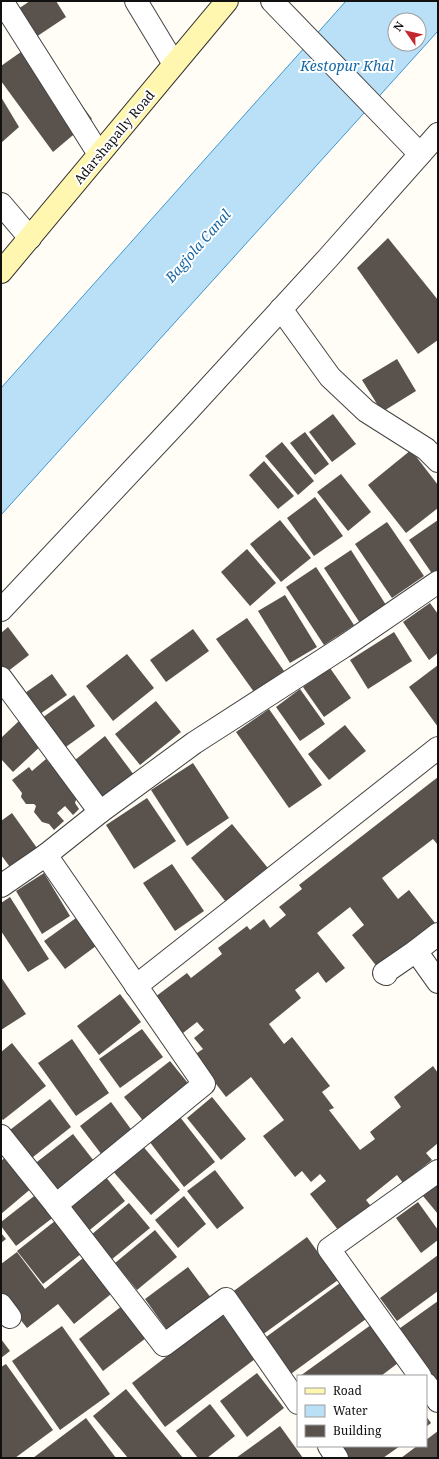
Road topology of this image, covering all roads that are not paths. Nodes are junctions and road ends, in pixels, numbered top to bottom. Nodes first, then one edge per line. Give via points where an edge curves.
1 (2, 1) edge
2 (136, 1) edge
3 (227, 1) edge
4 (272, 1) edge
5 (174, 64) junction
6 (438, 134) edge
7 (99, 154) junction
8 (420, 154) junction
9 (1, 204) edge
10 (30, 238) junction
11 (1, 272) edge
12 (281, 309) junction
13 (438, 461) edge
14 (438, 582) edge
15 (1, 610) edge
16 (1, 678) edge
17 (438, 748) edge
18 (100, 812) junction
19 (46, 855) junction
20 (1, 886) edge
21 (438, 934) edge
22 (416, 951) junction
23 (386, 974) dead end
24 (438, 982) edge
25 (136, 986) junction
26 (2, 1140) edge
27 (438, 1171) edge
28 (56, 1205) junction
29 (419, 1375) edge
30 (427, 1385) edge
31 (438, 1401) edge
32 (297, 1402) edge
33 (329, 1447) edge
34 (337, 1458) edge

1 - 7 street
2 - 5 street
3 - 5 street, Adarshapally Road
4 - 8 street
5 - 7 street, Adarshapally Road
6 - 8 street
7 - 10 street, Adarshapally Road
8 - 12 street
9 - 10 street
10 - 11 street, Adarshapally Road
12 - 13 street via 330,377 366,411 426,450
12 - 15 street
14 - 18 street via 194,744
16 - 18 street
17 - 25 street
18 - 19 street
19 - 20 street
19 - 25 street
21 - 22 street
22 - 23 street via 384,973
22 - 24 street
25 - 28 street via 204,1084
26 - 28 street
27 - 29 street via 329,1249
28 - 32 street via 164,1345 226,1299
30 - 31 street
33 - 34 street

